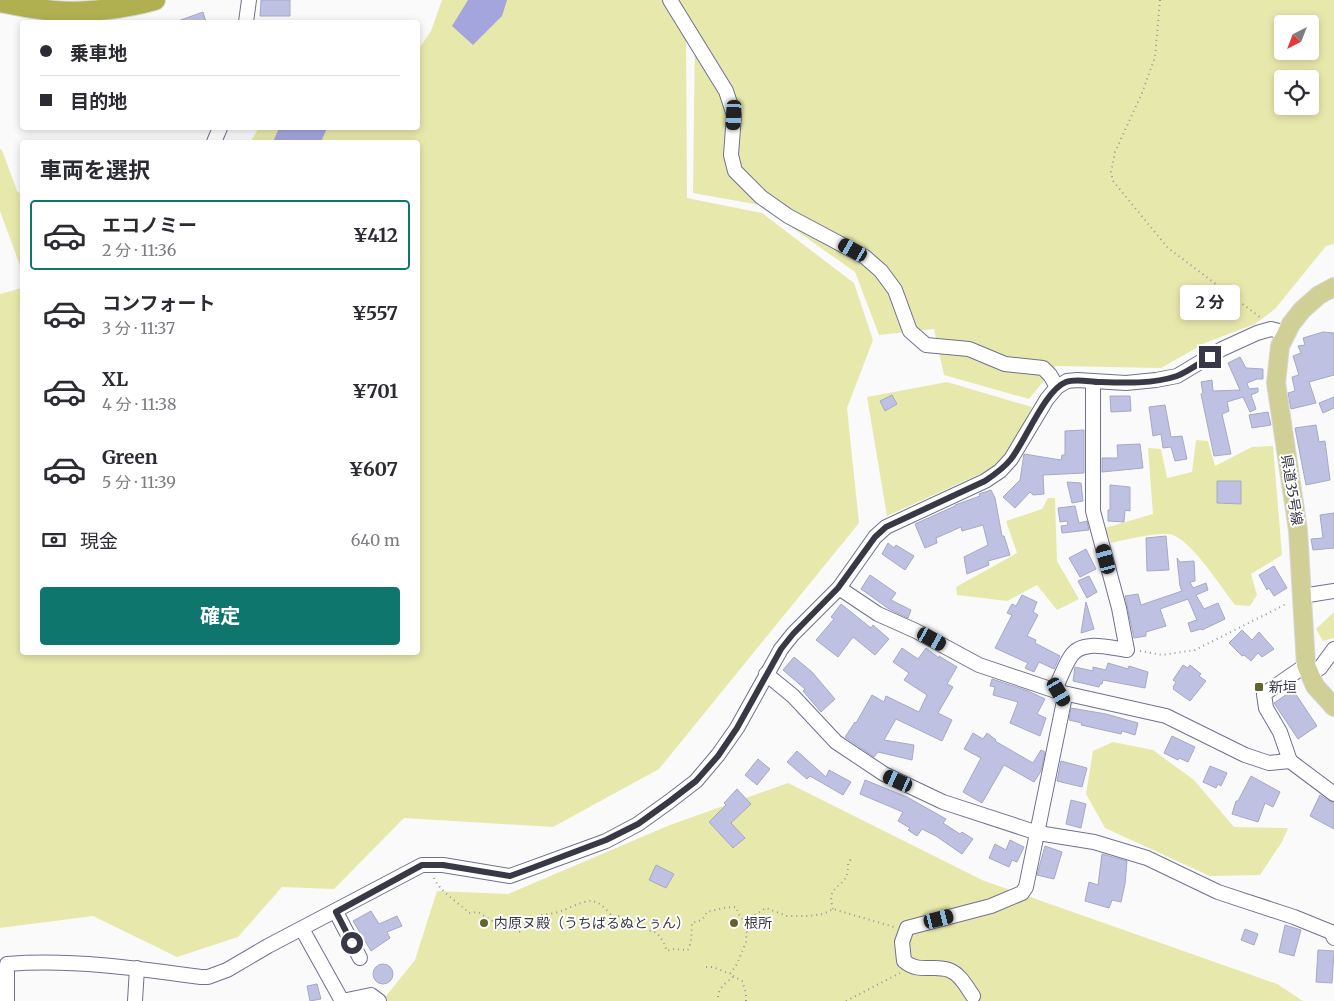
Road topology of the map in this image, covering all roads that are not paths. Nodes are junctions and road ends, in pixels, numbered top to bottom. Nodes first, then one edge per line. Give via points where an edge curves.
1 (155, 0) edge
2 (249, 0) edge
3 (670, 0) edge
4 (0, 2) edge
5 (29, 4) edge
6 (246, 20) edge
7 (1334, 287) edge
8 (1279, 331) junction
9 (1093, 382) junction
10 (1057, 388) junction
11 (838, 588) junction
12 (1334, 591) edge
13 (1298, 598) junction
14 (1334, 649) edge
15 (1308, 669) junction
16 (766, 674) junction
17 (1059, 692) junction
18 (1334, 707) edge
19 (1290, 761) junction
20 (1334, 794) edge
21 (1038, 833) junction
22 (336, 912) junction
23 (302, 929) junction
24 (1334, 938) edge
25 (360, 958) dead end
26 (137, 968) junction
27 (973, 996) dead end
28 (7, 1001) edge
29 (135, 1001) edge
30 (342, 1001) edge
31 (379, 1001) edge

1 - 5 highway via 70,11
2 - 6 street
3 - 10 street via 726,90 734,115 731,156 734,171 788,216 865,257 881,271 895,290 910,331 926,345 968,349 1005,364 1043,368
4 - 5 highway
7 - 8 main road, 県道35号線 via 1319,295
8 - 9 street via 1257,333 1177,376 1126,383
8 - 13 main road, 県道35号線 via 1276,383 1298,530
9 - 10 street via 1067,381
9 - 17 street via 1093,511 1127,650 1080,647 1071,655 1060,678
10 - 11 street via 1000,471 886,527
11 - 16 street via 793,634
11 - 17 street via 878,614 979,665
12 - 13 street
13 - 15 main road, 県道35号線
14 - 15 street via 1320,668
15 - 18 main road, 県道35号線 via 1316,686
15 - 19 street via 1264,694 1266,708 1280,732
16 - 21 street via 793,696 836,742 884,774 943,802
16 - 22 street via 718,756 696,781 638,824 606,840 510,876 443,865 422,865
17 - 19 street via 1166,716 1269,764
17 - 21 street via 1064,701
19 - 20 street
21 - 24 street via 1094,842 1147,858 1218,892 1331,932
21 - 27 street via 1022,893 991,906 907,928 903,939 904,961 918,968 949,970 961,979
22 - 23 street
22 - 25 street
23 - 26 street via 208,977
23 - 30 street
26 - 28 street via 56,961 7,964
26 - 29 street
30 - 31 street via 371,995

